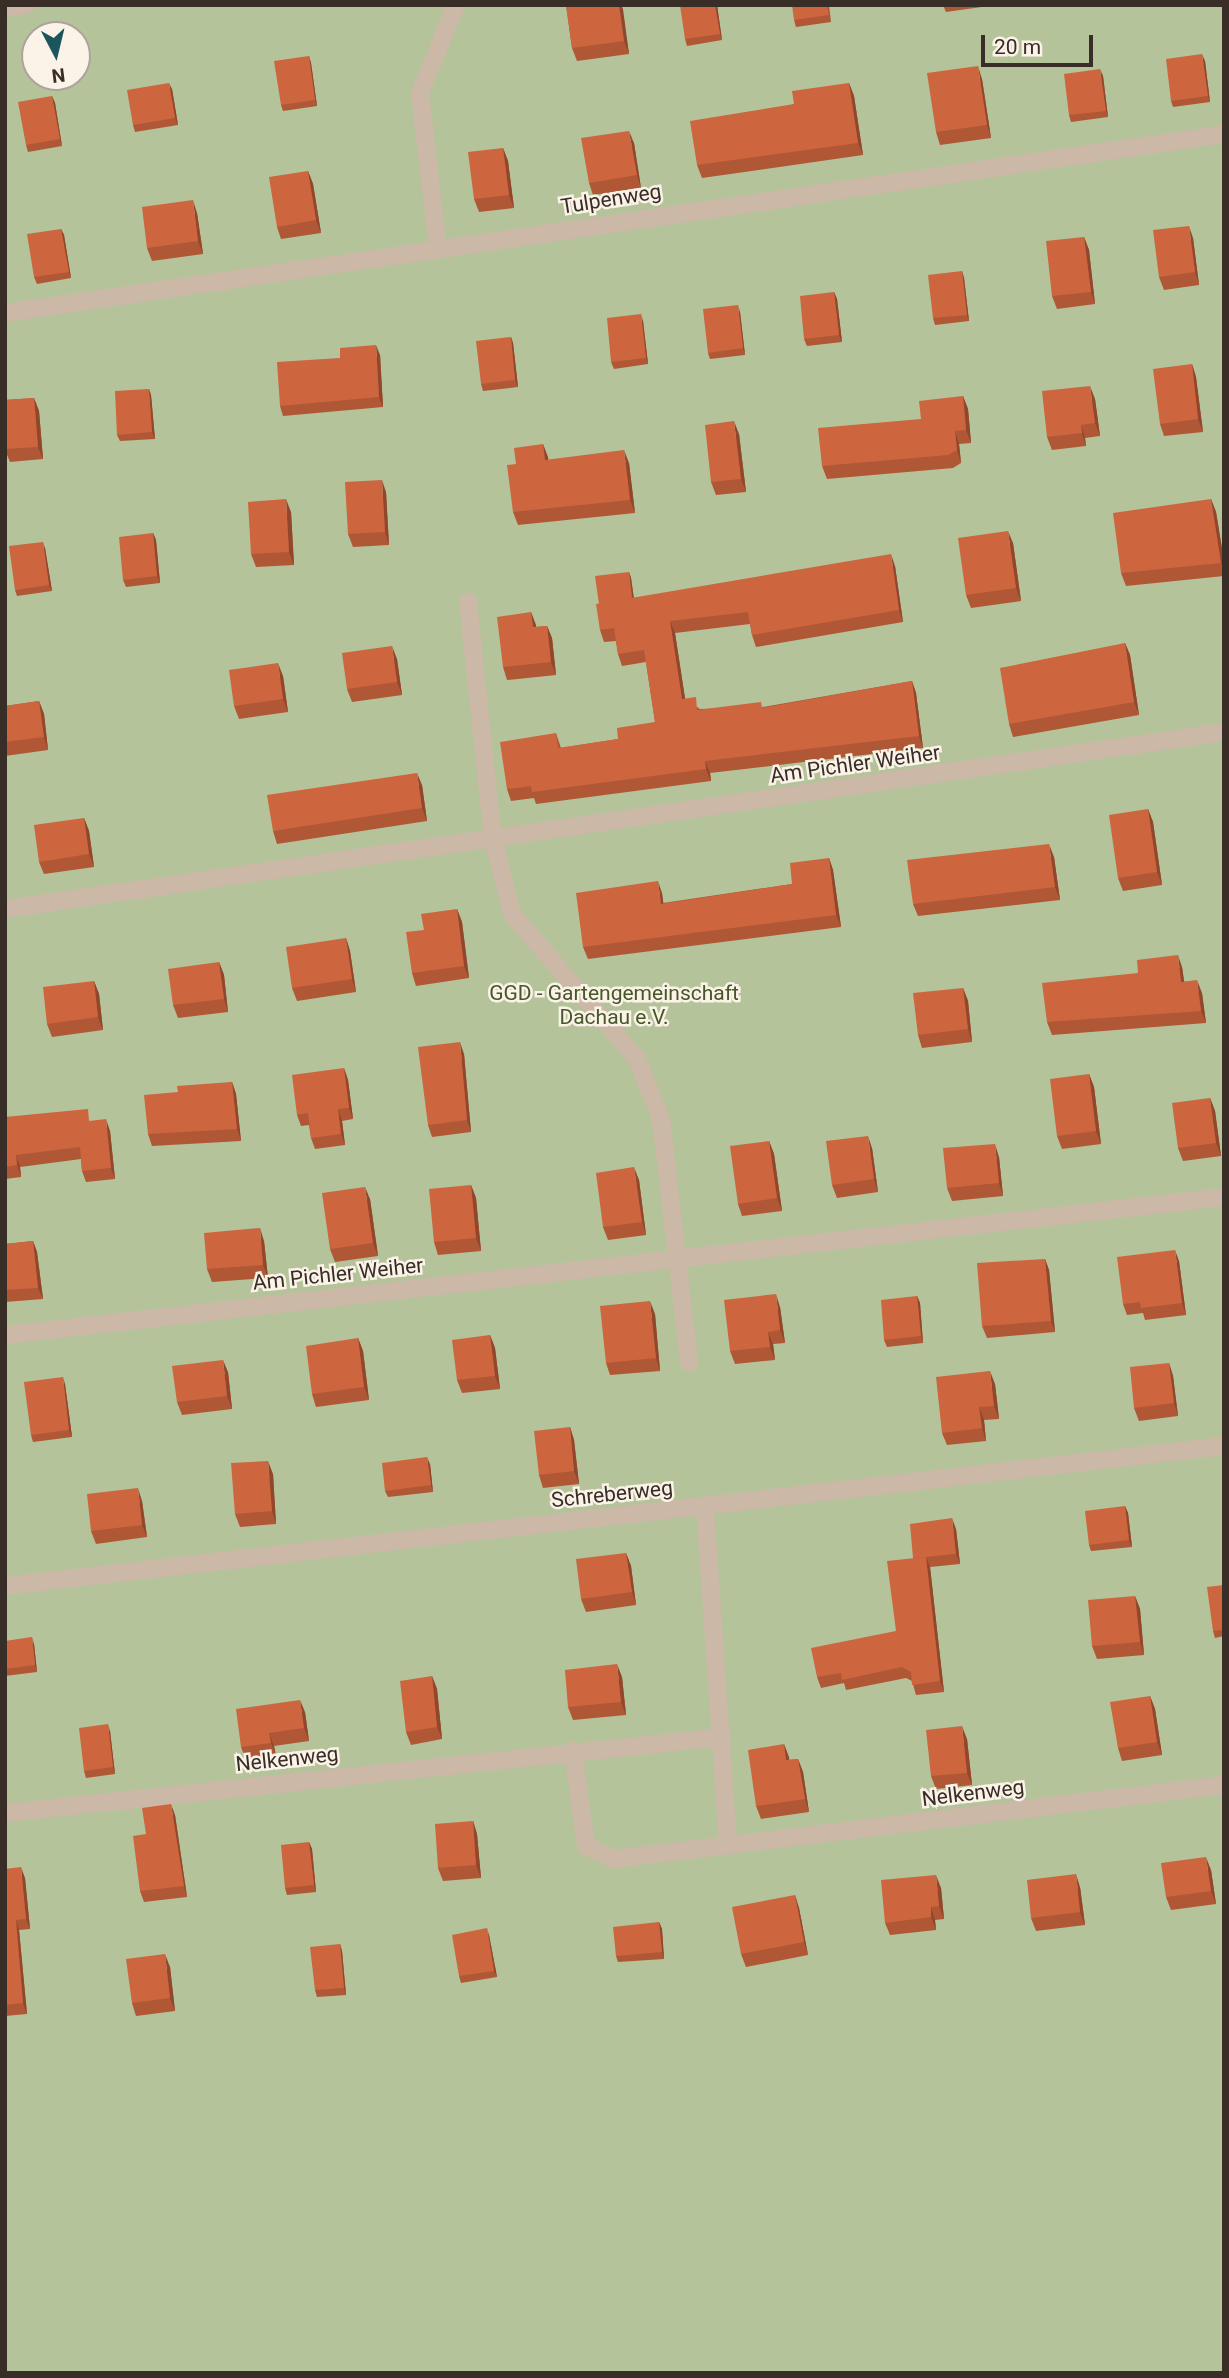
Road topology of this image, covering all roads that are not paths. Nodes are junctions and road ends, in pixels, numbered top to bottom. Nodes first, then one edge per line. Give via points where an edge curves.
1 (27, 5) edge
2 (456, 5) edge
3 (5, 8) edge
4 (1224, 134) edge
5 (438, 249) junction
6 (5, 313) edge
7 (468, 602) dead end
8 (1224, 732) edge
9 (493, 839) junction
10 (5, 909) edge
11 (1224, 1197) edge
12 (677, 1258) junction
13 (5, 1335) edge
14 (689, 1362) dead end
15 (1224, 1446) edge
16 (705, 1507) junction
17 (5, 1586) edge
18 (722, 1737) junction
19 (573, 1751) junction
20 (1224, 1785) edge
21 (5, 1812) edge
22 (728, 1846) junction

1 - 3 street
2 - 5 street via 420,93
4 - 5 street, Tulpenweg
5 - 6 street, Tulpenweg
7 - 9 street
8 - 9 street, Am Pichler Weiher
9 - 10 street, Am Pichler Weiher
9 - 12 street via 512,914 637,1059 661,1119
11 - 12 street, Am Pichler Weiher
12 - 13 street, Am Pichler Weiher
12 - 14 street
15 - 16 street, Schreberweg
16 - 17 street, Schreberweg
16 - 18 street
18 - 19 street, Nelkenweg
18 - 22 street
19 - 21 street, Nelkenweg
19 - 22 street, Nelkenweg via 586,1846 597,1855
20 - 22 street, Nelkenweg

